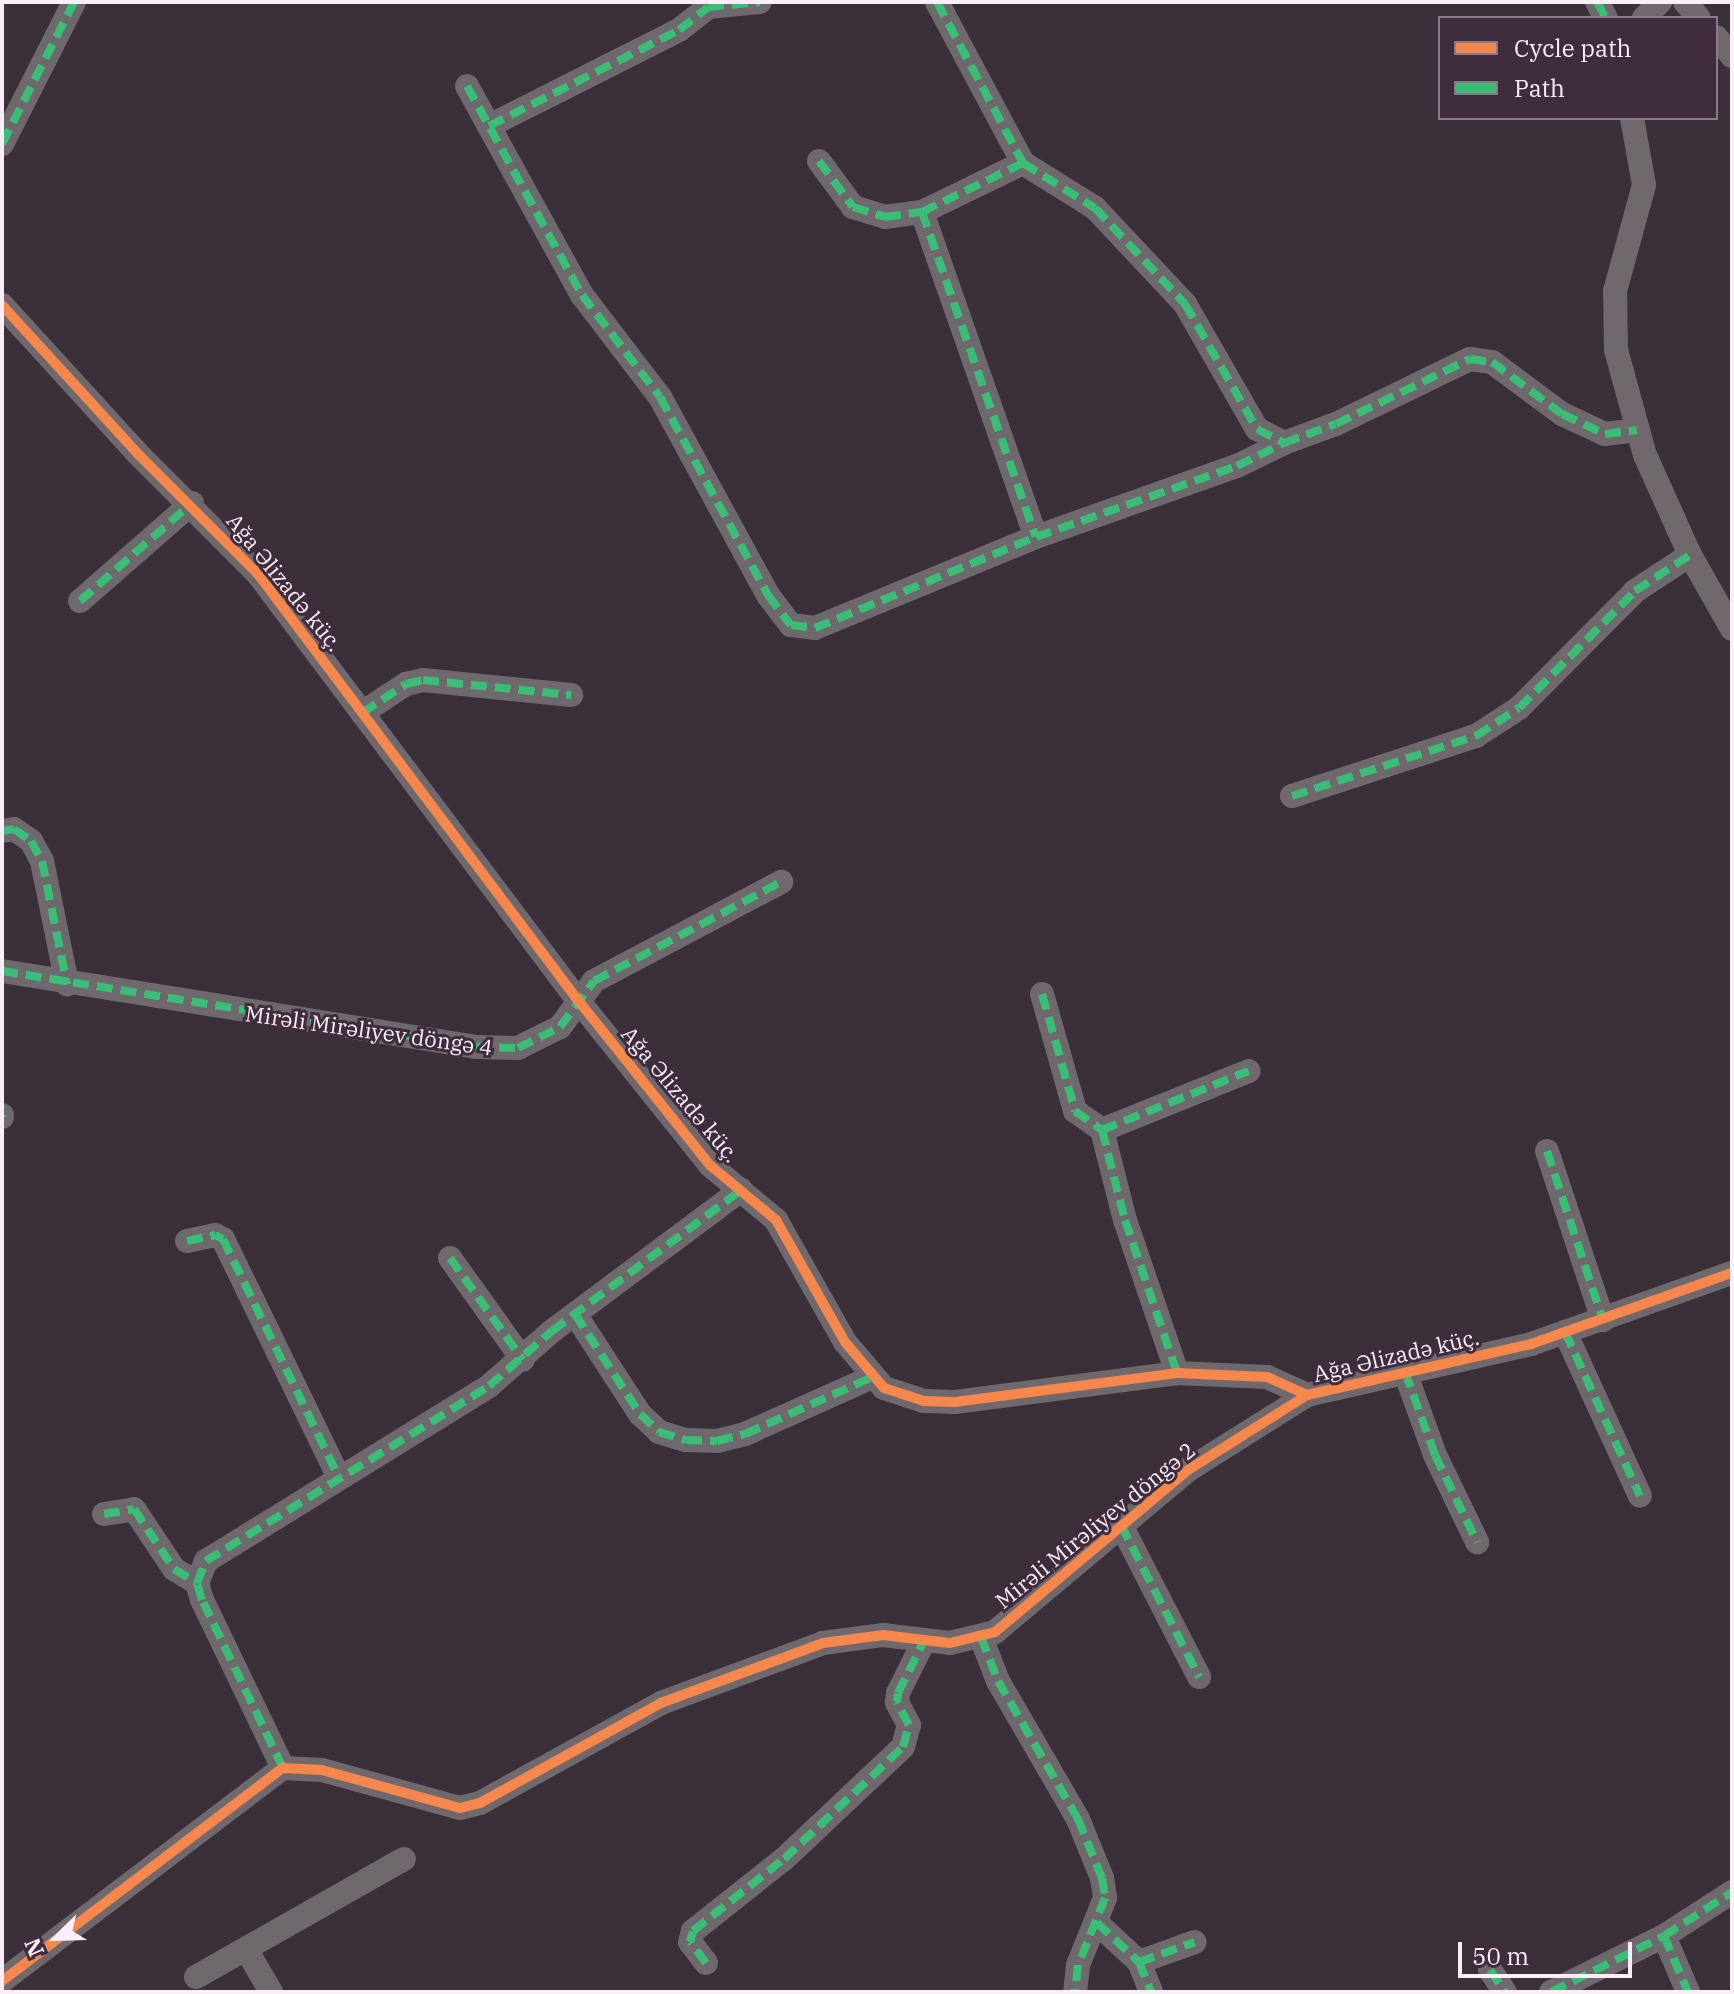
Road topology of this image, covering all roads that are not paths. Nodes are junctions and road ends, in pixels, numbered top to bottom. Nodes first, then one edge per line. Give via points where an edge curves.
1 (74, 2) edge
2 (760, 2) edge
3 (937, 2) edge
4 (704, 4) edge
5 (1718, 39) edge
6 (1732, 56) edge
7 (467, 86) dead end
8 (1632, 120) edge
9 (489, 126) junction
10 (2, 144) edge
11 (819, 161) dead end
12 (1023, 163) junction
13 (922, 212) junction
14 (2, 305) edge
15 (1637, 430) junction
16 (1284, 443) junction
17 (192, 503) junction
18 (1036, 537) junction
19 (1690, 555) junction
20 (80, 601) dead end
21 (1732, 629) edge
22 (571, 695) dead end
23 (362, 713) junction
24 (1292, 796) dead end
25 (2, 831) edge
26 (781, 882) dead end
27 (2, 971) edge
28 (67, 984) junction
29 (1042, 994) dead end
30 (577, 999) junction
31 (1249, 1071) dead end
32 (1102, 1130) junction
33 (1547, 1151) dead end
34 (741, 1190) junction
35 (187, 1241) dead end
36 (450, 1258) dead end
37 (1732, 1273) edge
38 (575, 1314) junction
39 (1603, 1320) junction
40 (1565, 1332) junction
41 (523, 1360) junction
42 (1405, 1372) junction
43 (1177, 1373) junction
44 (870, 1378) junction
45 (1307, 1395) junction
46 (339, 1478) junction
47 (1640, 1496) dead end
48 (104, 1514) dead end
49 (1121, 1525) junction
50 (1477, 1542) dead end
51 (197, 1583) junction
52 (981, 1637) junction
53 (924, 1641) junction
54 (1199, 1677) dead end
55 (283, 1768) junction
56 (404, 1859) dead end
57 (1732, 1892) edge
58 (1097, 1923) junction
59 (1664, 1936) junction
60 (1195, 1942) dead end
61 (246, 1949) junction
62 (1139, 1962) junction
63 (706, 1963) dead end
64 (1490, 1970) dead end
65 (196, 1977) dead end
66 (2, 1981) edge
67 (271, 1992) edge
68 (1075, 1992) edge
69 (1151, 1992) edge
70 (1505, 1992) edge
71 (1551, 1992) edge
72 (1688, 1992) edge

1 - 10 street
2 - 4 street
3 - 12 street
4 - 9 street via 679,30
5 - 6 street
7 - 9 street
8 - 15 street via 1644,185 1622,252 1614,324
9 - 18 street via 582,295 660,397 768,595 791,625 815,628
11 - 13 street via 853,207 885,217
12 - 13 street
12 - 16 street via 1095,208 1185,304 1257,429
13 - 18 street
14 - 17 street, Ağa Əlizadə küç. via 138,454
15 - 16 street via 1605,434 1562,414 1492,362 1470,359 1336,424
15 - 19 street
16 - 18 street via 1237,466
17 - 20 street
17 - 23 street, Ağa Əlizadə küç. via 258,574
19 - 21 street
19 - 24 street via 1635,591 1519,708 1476,736
22 - 23 street via 423,680 406,684
23 - 30 street, Ağa Əlizadə küç.
25 - 28 street via 14,829 31,841 42,861
26 - 30 street, Mirəli Mirəliyev döngə 4 via 608,972
27 - 28 street, Mirəli Mirəliyev döngə 4
28 - 30 street, Mirəli Mirəliyev döngə 4 via 500,1050 546,1037 560,1027
29 - 32 street via 1075,1111
30 - 34 street, Ağa Əlizadə küç. via 711,1166
31 - 32 street
32 - 43 street via 1125,1220
33 - 39 street
34 - 38 street
34 - 44 street, Ağa Əlizadə küç. via 776,1220
35 - 46 street via 215,1235 223,1239
36 - 41 street
37 - 39 street, Ağa Əlizadə küç.
38 - 41 street
38 - 44 street via 640,1414 659,1432 686,1440 717,1441 745,1434
39 - 40 street, Ağa Əlizadə küç.
40 - 42 street, Ağa Əlizadə küç.
40 - 47 street
41 - 46 street
42 - 45 street, Ağa Əlizadə küç.
42 - 50 street via 1435,1455
43 - 44 street, Ağa Əlizadə küç. via 955,1402 903,1395
43 - 45 street, Ağa Əlizadə küç. via 1267,1377
45 - 49 street, Mirəli Mirəliyev döngə 2 via 1188,1470
46 - 51 street via 206,1561
48 - 51 street via 134,1509 174,1569
49 - 52 street, Mirəli Mirəliyev döngə 2 via 1015,1617
49 - 54 street
51 - 55 street
52 - 53 street, Mirəli Mirəliyev döngə 2
52 - 58 street via 998,1681 1096,1857 1105,1898
53 - 55 street, Mirəli Mirəliyev döngə 2 via 855,1636 723,1679 651,1708 480,1803 460,1808 322,1770
53 - 63 street via 898,1693 909,1725 903,1747 784,1859 693,1931 690,1942
55 - 66 street
56 - 61 street
57 - 59 street
58 - 62 street
58 - 68 street via 1078,1965
59 - 71 street
59 - 72 street
60 - 62 street
61 - 65 street
61 - 67 street
62 - 69 street
64 - 70 street

